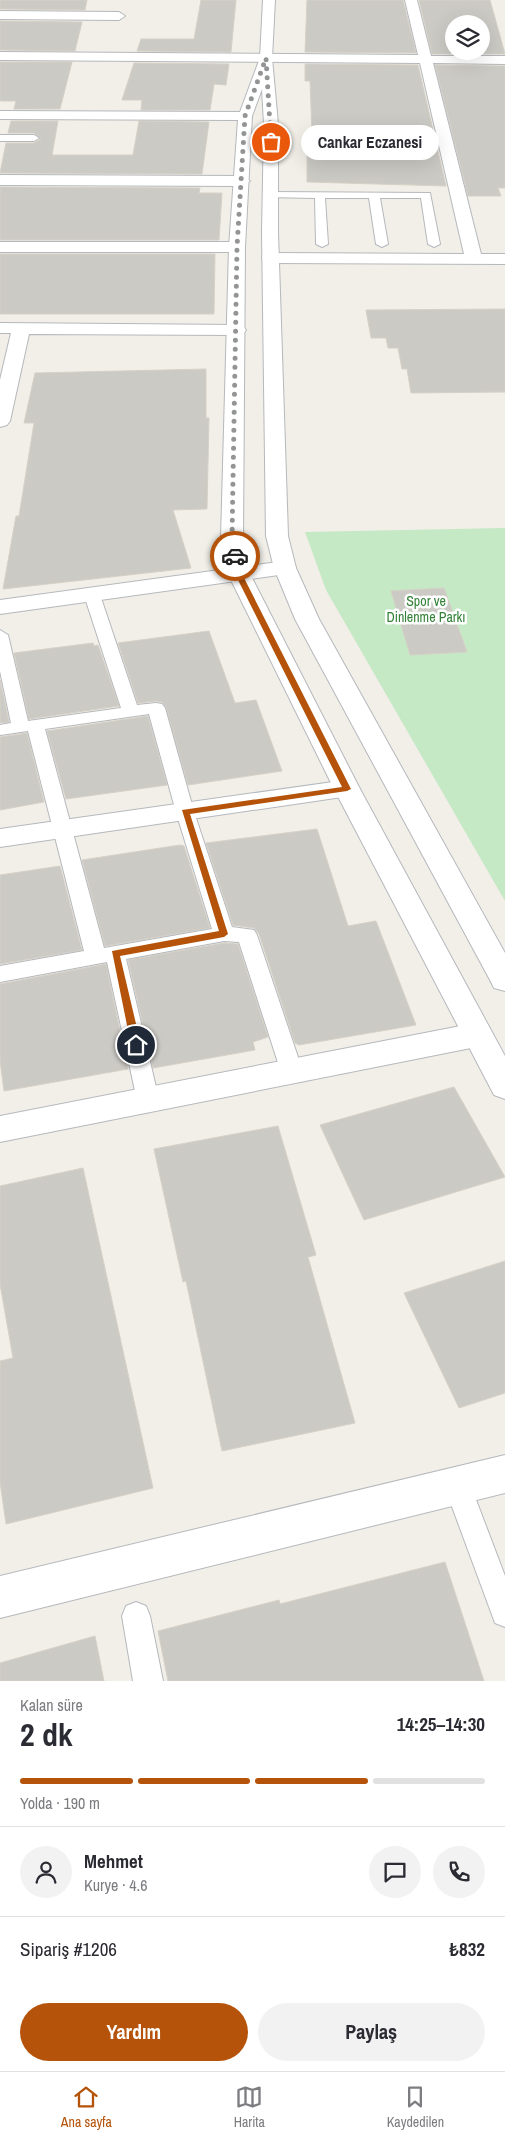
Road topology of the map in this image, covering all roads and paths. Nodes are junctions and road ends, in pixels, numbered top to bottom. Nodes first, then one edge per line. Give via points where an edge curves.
1 (121, 0) edge
2 (269, 0) edge
3 (411, 0) edge
4 (0, 15) edge
5 (119, 16) junction
6 (0, 56) edge
7 (105, 56) junction
8 (266, 58) junction
9 (426, 59) junction
10 (505, 60) edge
11 (0, 115) edge
12 (245, 116) junction
13 (0, 138) edge
14 (34, 138) dead end
15 (0, 180) edge
16 (242, 181) junction
17 (270, 194) junction
18 (320, 195) junction
19 (374, 195) junction
20 (322, 244) dead end
21 (382, 244) dead end
22 (434, 244) dead end
23 (0, 247) edge
24 (237, 247) junction
25 (270, 258) junction
26 (474, 259) junction
27 (505, 259) edge
28 (0, 328) edge
29 (21, 329) junction
30 (236, 330) junction
31 (0, 421) edge
32 (285, 568) junction
33 (239, 574) junction
34 (92, 595) junction
35 (0, 608) edge
36 (0, 635) edge
37 (131, 712) junction
38 (28, 726) junction
39 (0, 730) edge
40 (347, 789) junction
41 (185, 812) junction
42 (64, 829) junction
43 (0, 838) edge
44 (224, 934) junction
45 (106, 955) junction
46 (0, 974) edge
47 (505, 980) edge
48 (476, 1035) junction
49 (292, 1072) junction
50 (505, 1086) edge
51 (148, 1100) junction
52 (0, 1129) edge
53 (505, 1474) edge
54 (458, 1485) junction
55 (0, 1597) edge
56 (505, 1613) edge
57 (136, 1616) dead end
58 (148, 1681) edge

1 - 5 street
2 - 8 street
3 - 9 street
4 - 5 street
5 - 7 street
6 - 7 street
7 - 8 street
8 - 9 street
8 - 12 street
8 - 17 street via 271,124
9 - 10 street
9 - 26 street
11 - 12 street
12 - 16 street
13 - 14 lane
15 - 16 street
16 - 24 street
17 - 18 lane
17 - 25 street
18 - 19 lane
18 - 20 lane
19 - 21 lane
19 - 22 lane via 426,196
23 - 24 street
24 - 30 street
25 - 26 street
25 - 32 street via 277,536
26 - 27 street
28 - 29 street
29 - 30 street
29 - 31 street
30 - 33 street via 232,538
32 - 33 street
32 - 47 street via 307,619
33 - 34 street
33 - 40 street
34 - 35 street
34 - 37 lane
36 - 38 lane
37 - 38 lane
37 - 41 lane via 156,708
38 - 39 lane
38 - 42 lane
40 - 41 street
40 - 48 street
41 - 42 street
41 - 44 lane
42 - 43 street
42 - 45 lane
44 - 45 lane
44 - 49 lane via 247,935
45 - 46 lane
45 - 51 lane
48 - 49 street
48 - 50 street
49 - 51 street
51 - 52 street
53 - 54 street
54 - 55 street
54 - 56 lane
57 - 58 lane

